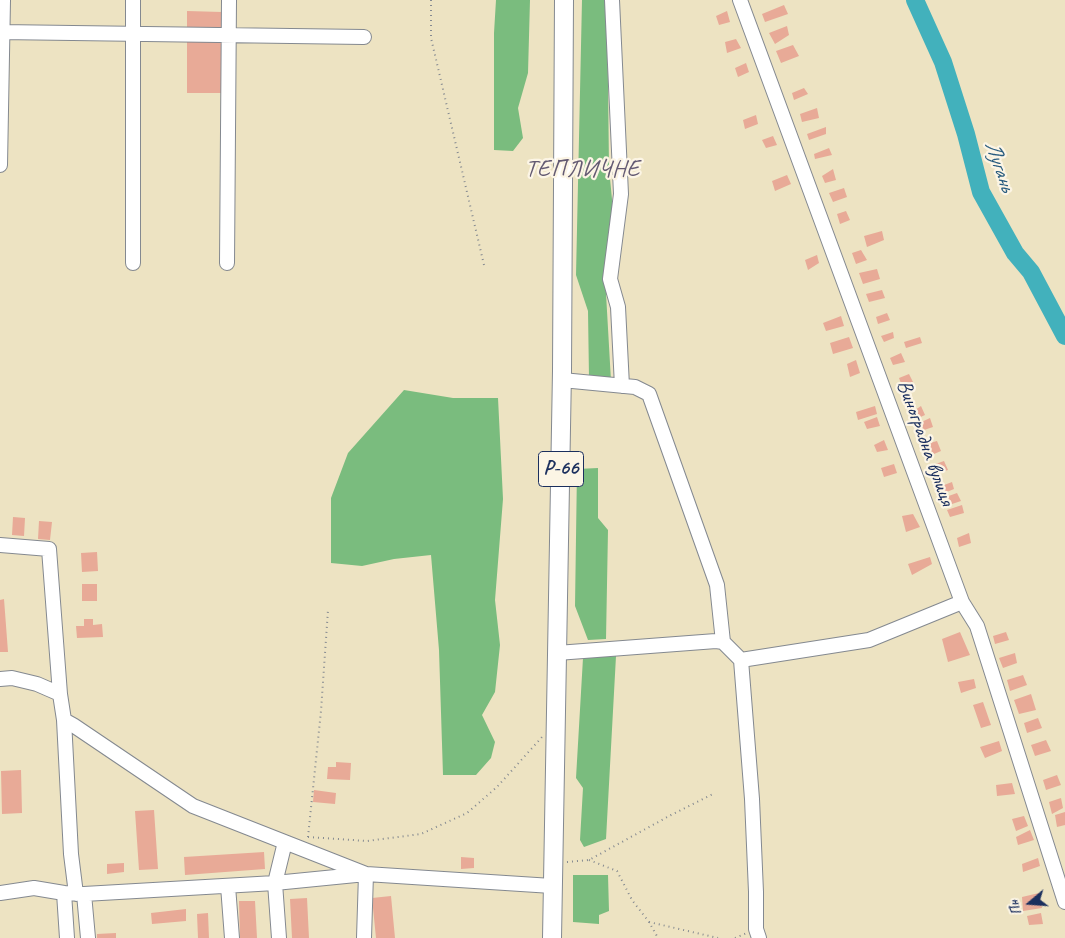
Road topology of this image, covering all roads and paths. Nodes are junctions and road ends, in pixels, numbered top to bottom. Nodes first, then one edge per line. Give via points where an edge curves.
1 (2, 0) edge
2 (133, 0) edge
3 (228, 0) edge
4 (431, 0) edge
5 (564, 0) edge
6 (612, 0) edge
7 (740, 0) edge
8 (1, 32) edge
9 (133, 34) junction
10 (228, 35) junction
11 (364, 37) dead end
12 (0, 165) edge
13 (133, 263) dead end
14 (227, 263) dead end
15 (484, 265) dead end
16 (562, 380) junction
17 (622, 386) junction
18 (0, 544) edge
19 (962, 602) junction
20 (328, 610) dead end
21 (723, 642) junction
22 (557, 653) junction
23 (741, 660) junction
24 (0, 679) edge
25 (60, 694) junction
26 (64, 720) junction
27 (556, 723) junction
28 (713, 794) dead end
29 (308, 837) junction
30 (285, 842) junction
31 (307, 852) junction
32 (589, 860) junction
33 (552, 864) junction
34 (366, 874) junction
35 (275, 883) junction
36 (228, 886) junction
37 (552, 886) junction
38 (0, 893) edge
39 (75, 894) junction
40 (1065, 902) edge
41 (649, 922) junction
42 (68, 938) edge
43 (88, 938) edge
44 (232, 938) edge
45 (279, 938) edge
46 (364, 938) edge
47 (552, 938) edge
48 (658, 938) edge
49 (718, 938) edge
50 (758, 938) edge

1 - 8 street
2 - 9 street
3 - 10 street
4 - 15 path via 431,38
5 - 16 main road, Р-66
6 - 17 street via 621,194 610,279 618,306
7 - 19 street, Виноградна вулиця
8 - 9 street
8 - 12 street
9 - 10 street
9 - 13 street
10 - 11 street
10 - 14 street
16 - 17 street
16 - 22 main road, Р-66
17 - 21 street via 635,387 649,394 717,585
18 - 25 street via 49,549
19 - 23 street via 869,640
19 - 40 street, Виноградна вулиця via 977,626
20 - 29 path
21 - 22 street
21 - 23 street
22 - 27 main road, Р-66
23 - 50 street
24 - 25 street via 12,678 37,684
25 - 26 street
26 - 30 street via 193,806
26 - 39 street
27 - 29 path via 497,788 467,813 421,834 367,841
27 - 33 main road, Р-66
28 - 32 path
29 - 31 path
30 - 31 street
30 - 35 street
31 - 34 street
32 - 33 path
32 - 41 path via 617,871 632,900
33 - 37 main road, Р-66
34 - 35 street
34 - 37 street
34 - 46 street
35 - 36 street
35 - 45 street
36 - 39 street
36 - 44 street
37 - 47 main road, Р-66
38 - 39 street via 34,888
39 - 42 street
39 - 43 street
41 - 48 path
41 - 49 path

